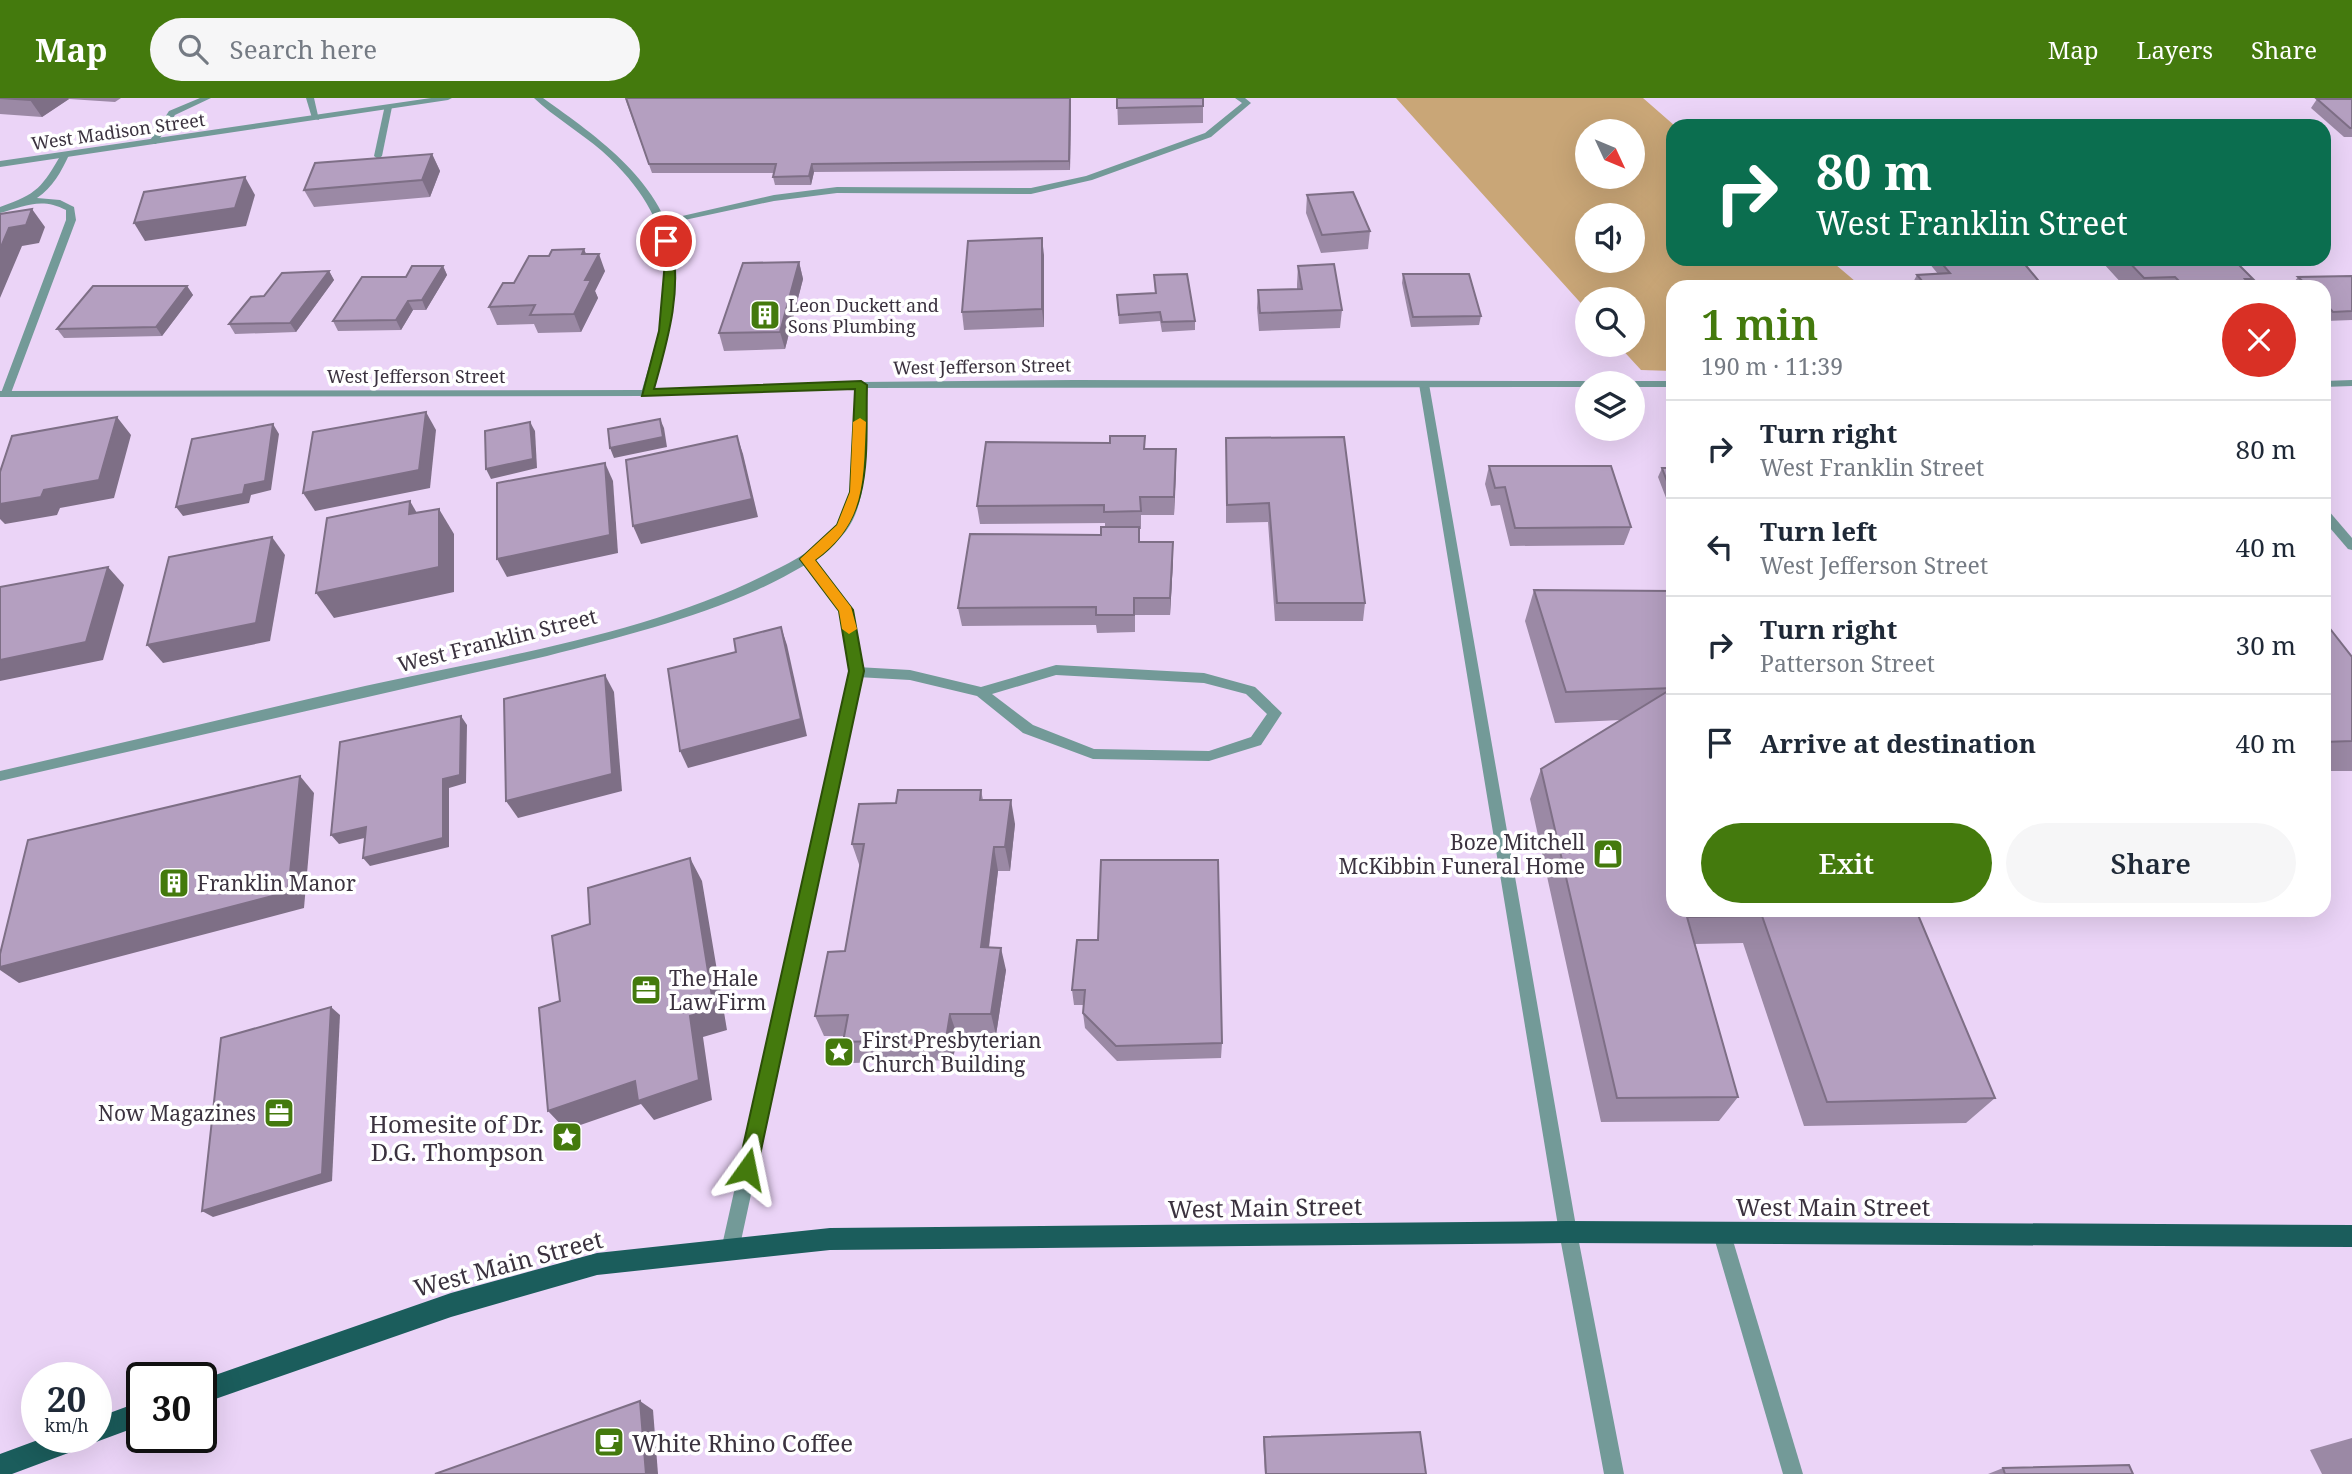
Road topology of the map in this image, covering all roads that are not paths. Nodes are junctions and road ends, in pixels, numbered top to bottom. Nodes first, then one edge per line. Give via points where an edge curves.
1 (207, 98) edge
2 (310, 98) edge
3 (447, 98) edge
4 (538, 98) edge
5 (1239, 98) edge
6 (388, 107) junction
7 (316, 118) junction
8 (153, 142) junction
9 (65, 155) junction
10 (378, 156) edge
11 (0, 164) edge
12 (29, 200) junction
13 (0, 210) edge
14 (662, 222) junction
15 (2352, 383) edge
16 (1424, 384) junction
17 (1575, 384) edge
18 (1645, 384) edge
19 (1666, 384) edge
20 (2331, 384) edge
21 (861, 385) junction
22 (646, 393) junction
23 (3, 394) edge
24 (2331, 521) edge
25 (2352, 546) edge
26 (807, 559) junction
27 (857, 671) junction
28 (981, 692) junction
29 (0, 776) edge
30 (1568, 1232) junction
31 (1722, 1234) junction
32 (2352, 1236) edge
33 (730, 1250) junction
34 (217, 1386) edge
35 (35, 1453) edge
36 (0, 1466) edge
37 (1614, 1474) edge
38 (1793, 1474) edge

1 - 8 street via 172,113
2 - 7 street
3 - 6 street, West Madison Street
4 - 14 street via 590,136 634,177
5 - 14 street via 1248,103 1208,135 1088,178 1031,191 837,190
6 - 7 street, West Madison Street
6 - 10 street
7 - 8 street, West Madison Street
8 - 9 street, West Madison Street
9 - 11 street, West Madison Street
9 - 12 street via 49,187
12 - 13 street
12 - 23 street via 60,203 71,209 71,220
14 - 22 street via 671,261 664,331
15 - 20 street
16 - 17 street, West Jefferson Street
16 - 21 street, West Jefferson Street
16 - 30 street
18 - 19 street
21 - 22 street, West Jefferson Street
21 - 26 street, West Franklin Street via 856,492 844,526
22 - 23 street, West Jefferson Street
24 - 25 street
26 - 27 street via 846,610
26 - 29 street, West Franklin Street via 697,608 576,643
27 - 28 street via 910,675
27 - 33 street
28 - 28 street via 1028,729 1093,754 1209,756 1256,741 1275,713 1250,690 1204,678 1056,670
30 - 31 main road, West Main Street
30 - 33 main road, West Main Street via 830,1238
30 - 37 street
31 - 32 main road, West Main Street
31 - 38 street
33 - 34 main road, West Main Street via 597,1264 451,1305
35 - 36 main road

